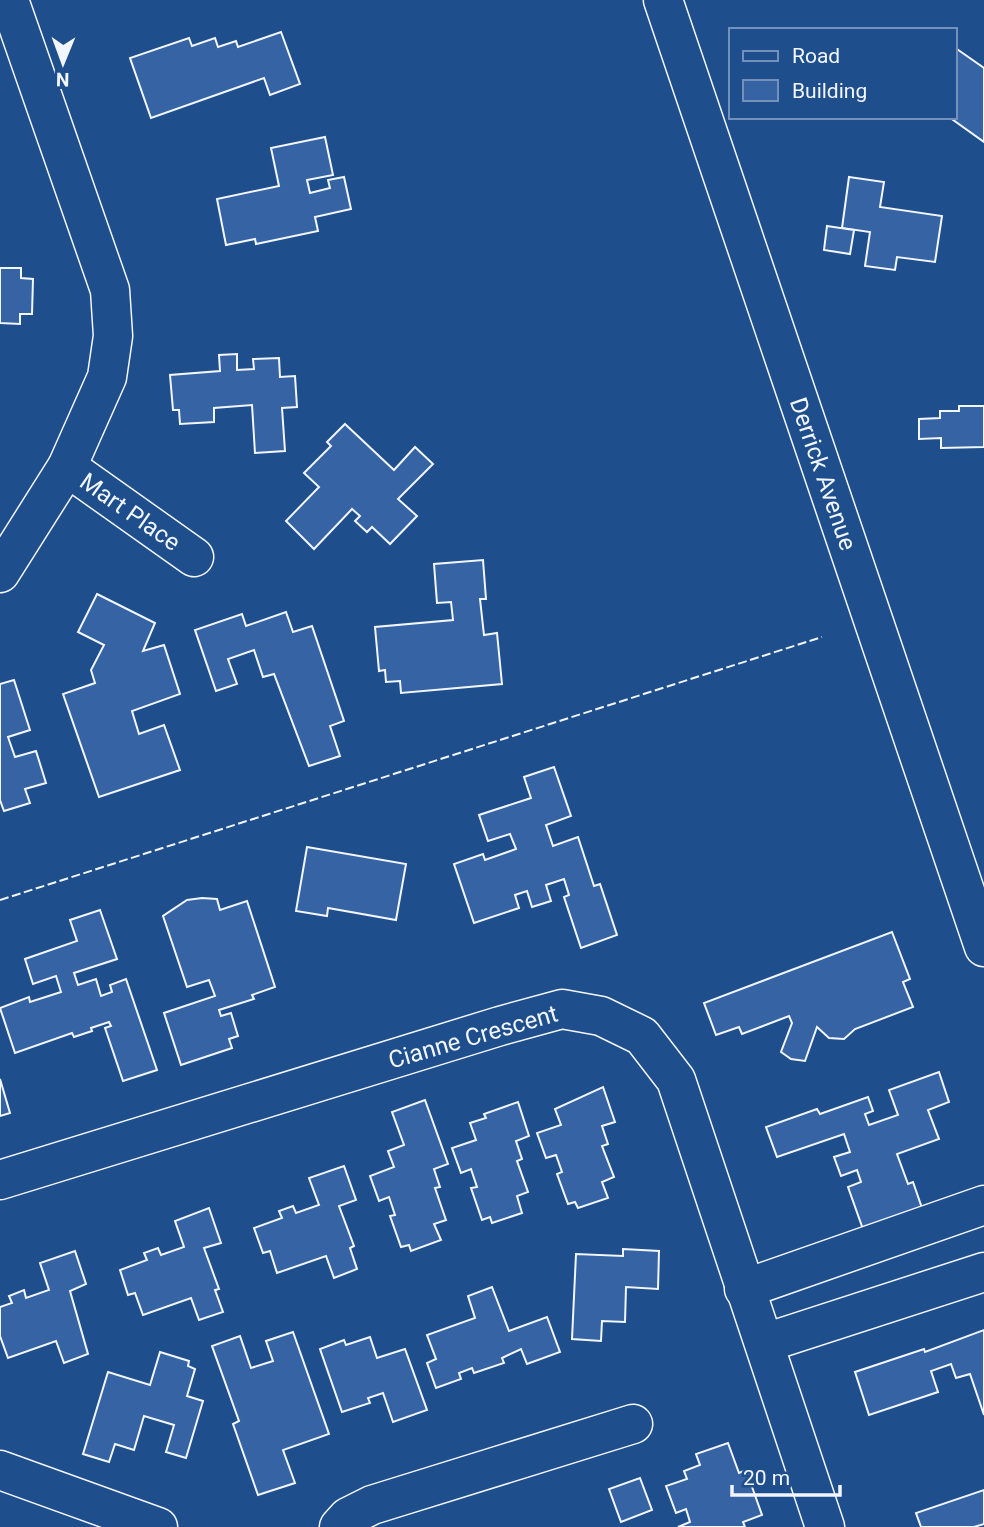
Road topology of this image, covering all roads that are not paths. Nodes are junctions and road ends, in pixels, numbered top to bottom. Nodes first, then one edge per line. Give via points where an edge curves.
1 (9, 0) edge
2 (663, 0) edge
3 (67, 467) junction
4 (194, 557) dead end
5 (0, 573) edge
6 (984, 947) edge
7 (0, 1180) edge
8 (984, 1205) edge
9 (984, 1272) edge
10 (744, 1289) junction
11 (765, 1343) junction
12 (633, 1424) dead end
13 (0, 1470) edge
14 (158, 1527) edge
15 (339, 1527) edge
16 (825, 1527) edge

1 - 3 street via 110,290 113,336 107,377
2 - 6 street, Derrick Avenue
3 - 4 street, Mart Place
3 - 5 street
7 - 10 street, Cianne Crescent via 562,1009 601,1016 642,1036 676,1080
8 - 10 street
9 - 11 street
10 - 11 street, Cianne Crescent
11 - 16 street, Cianne Crescent
12 - 15 street via 372,1505
13 - 14 street

